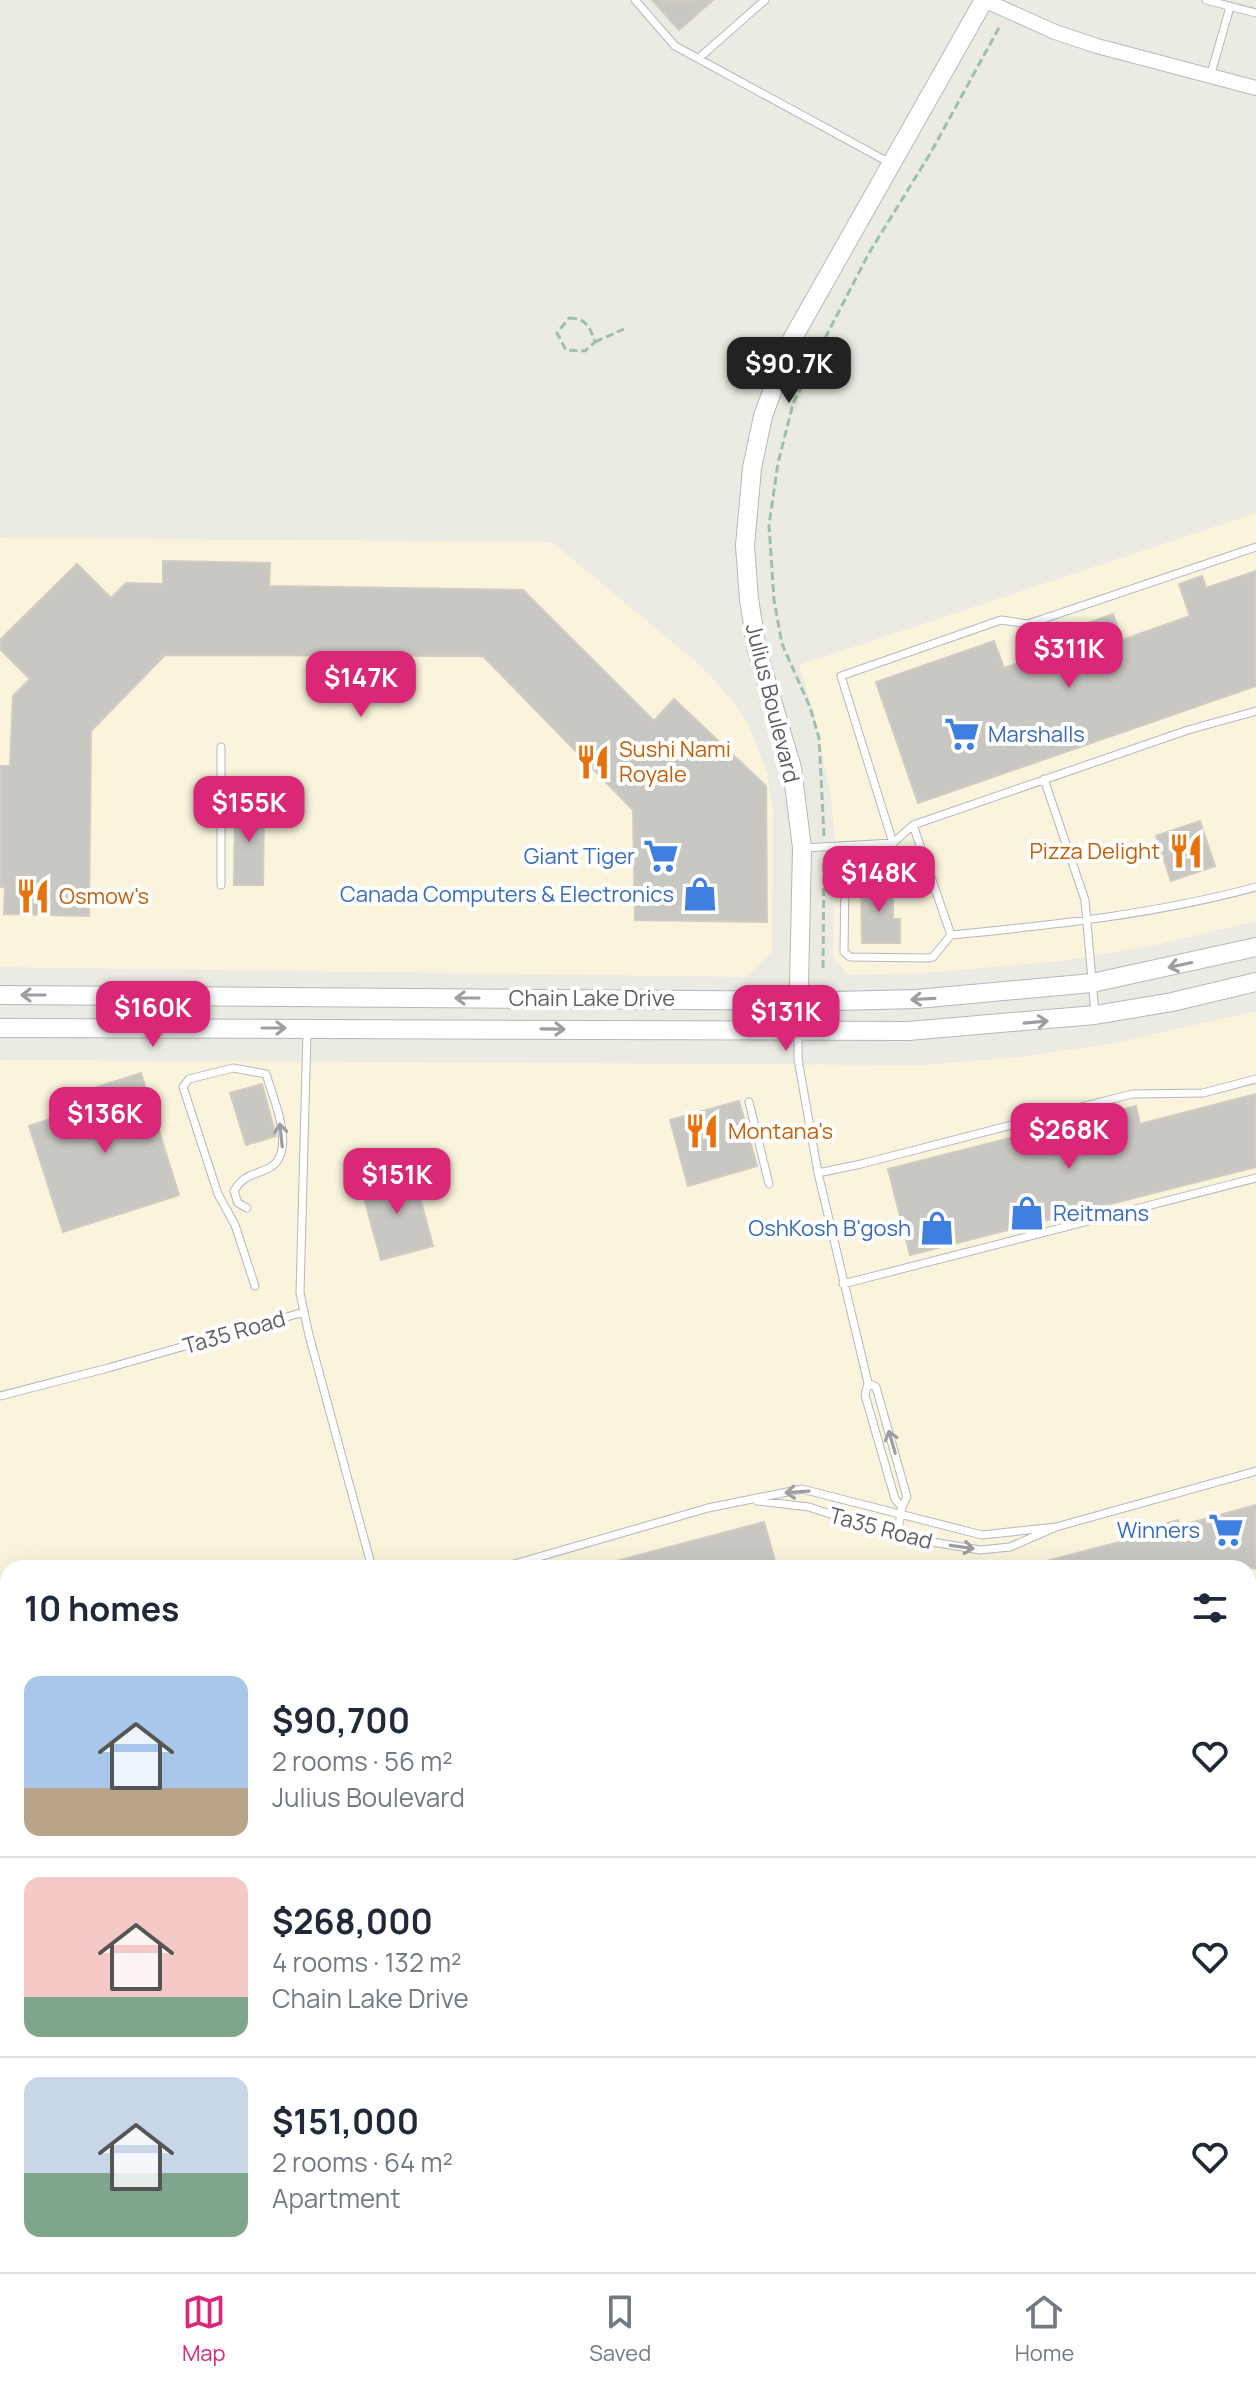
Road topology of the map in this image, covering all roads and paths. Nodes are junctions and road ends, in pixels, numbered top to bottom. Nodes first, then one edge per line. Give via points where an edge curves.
1 (635, 0) edge
2 (765, 0) edge
3 (984, 0) edge
4 (1206, 0) edge
5 (1230, 7) junction
6 (1008, 11) junction
7 (1256, 13) edge
8 (699, 58) junction
9 (1210, 77) junction
10 (1256, 88) edge
11 (892, 164) junction
12 (624, 329) dead end
13 (595, 342) junction
14 (1256, 547) edge
15 (1256, 711) edge
16 (221, 747) dead end
17 (1044, 779) junction
18 (913, 825) junction
19 (893, 843) junction
20 (823, 847) junction
21 (802, 848) junction
22 (928, 867) junction
23 (221, 885) dead end
24 (1256, 887) edge
25 (1087, 921) junction
26 (951, 935) junction
27 (1256, 947) edge
28 (823, 968) dead end
29 (1256, 982) edge
30 (1092, 983) junction
31 (0, 995) edge
32 (307, 998) junction
33 (799, 1001) junction
34 (1095, 1015) junction
35 (0, 1028) edge
36 (307, 1028) junction
37 (798, 1032) junction
38 (1256, 1079) edge
39 (749, 1102) dead end
40 (818, 1173) junction
41 (1256, 1178) edge
42 (769, 1184) dead end
43 (247, 1208) dead end
44 (843, 1284) junction
45 (255, 1286) dead end
46 (304, 1312) junction
47 (868, 1383) junction
48 (0, 1396) edge
49 (1256, 1471) edge
50 (750, 1500) junction
51 (902, 1511) junction
52 (1056, 1527) junction
53 (897, 1536) junction
54 (370, 1560) edge
55 (528, 1560) edge

1 - 8 lane via 675,46
2 - 8 lane
3 - 6 street
3 - 11 street, Julius Boulevard
4 - 5 lane
5 - 7 lane
5 - 9 lane
6 - 9 street via 1097,46
6 - 20 path via 821,346 793,404 778,463 769,525 774,600 782,644 819,738
8 - 11 lane
9 - 10 street
11 - 21 street, Julius Boulevard via 790,343 763,416 748,494 752,624 790,757
12 - 13 path
13 - 13 path via 590,327 579,318 569,318 557,333 566,350 585,351
14 - 19 lane via 1028,624 1001,620 841,676
15 - 17 lane
16 - 23 lane
17 - 18 lane
17 - 25 lane via 1085,900
18 - 19 lane
18 - 22 lane
19 - 20 lane
20 - 21 lane
20 - 28 path
21 - 33 street, Julius Boulevard
22 - 26 lane
22 - 26 lane via 845,876 844,952 850,957 928,958
24 - 25 lane
25 - 26 lane
25 - 30 lane
27 -> 30 street, Chain Lake Drive
29 - 34 street, Chain Lake Drive
30 -> 33 street, Chain Lake Drive via 917,999
30 - 34 lane
32 -> 31 street, Chain Lake Drive
33 -> 32 street, Chain Lake Drive
32 - 36 street
33 - 37 street, Julius Boulevard
37 -> 34 street, Chain Lake Drive via 952,1029
35 -> 36 street, Chain Lake Drive
36 -> 37 street, Chain Lake Drive
36 - 46 lane via 299,1273
37 - 40 lane
38 - 40 lane via 1203,1093 1132,1094
39 - 42 lane
40 - 44 lane
41 - 44 lane
43 -> 45 lane via 238,1203 234,1191 241,1180 272,1167 282,1156 284,1136 266,1074 233,1068 189,1079 183,1087
44 - 47 lane
46 - 48 lane, Ta35 Road
46 - 54 lane, Ta35 Road
47 - 51 lane via 865,1395
51 -> 47 lane via 907,1497 876,1387
49 - 52 lane, Ta35 Road
51 -> 50 lane, Ta35 Road via 802,1489
50 - 53 lane, Ta35 Road via 809,1507
50 - 55 lane, Ta35 Road
51 - 52 lane, Ta35 Road via 982,1535
51 - 53 lane
53 -> 52 lane, Ta35 Road via 980,1550 1010,1547

